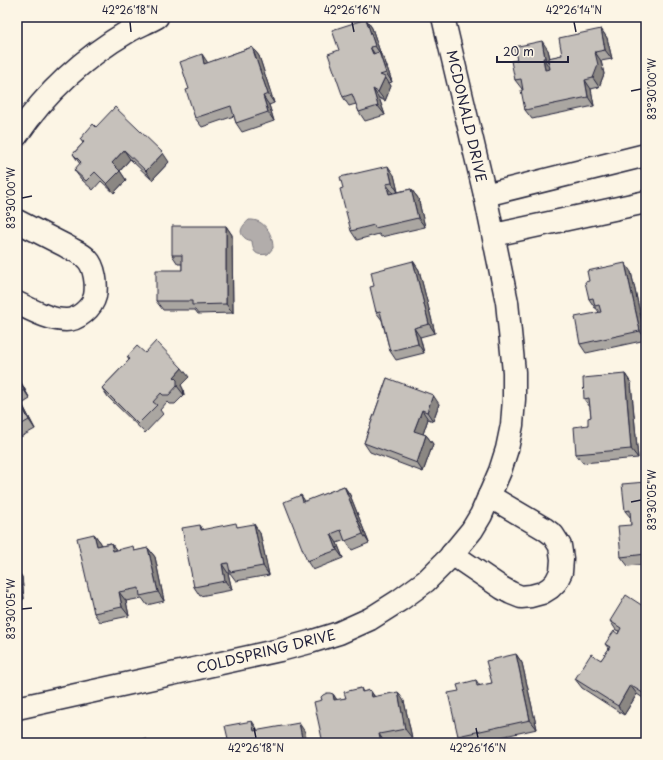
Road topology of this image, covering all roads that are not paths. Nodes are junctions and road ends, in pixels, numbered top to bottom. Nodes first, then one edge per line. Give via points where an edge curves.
1 (157, 17) edge
2 (443, 17) edge
3 (17, 135) edge
4 (646, 155) edge
5 (485, 195) junction
6 (646, 202) edge
7 (17, 221) edge
8 (494, 235) junction
9 (17, 303) edge
10 (489, 496) junction
11 (452, 554) junction
12 (17, 708) edge

1 - 3 street via 129,31 74,70 44,100
2 - 5 street, MCDONALD DRIVE
4 - 5 street, MCDONALD DRIVE
5 - 8 street, COLDSPRING DRIVE
6 - 8 street
7 - 9 street via 87,259 94,272 96,286 95,298 88,309 68,320 55,319
8 - 10 street, COLDSPRING DRIVE via 507,302 514,399 507,449
10 - 11 street, COLDSPRING DRIVE via 472,530
10 - 11 street via 553,535 560,546 562,559 561,572 556,582 542,593 521,597 502,588
11 - 12 street, COLDSPRING DRIVE via 426,581 400,600 370,619 340,633 280,650

